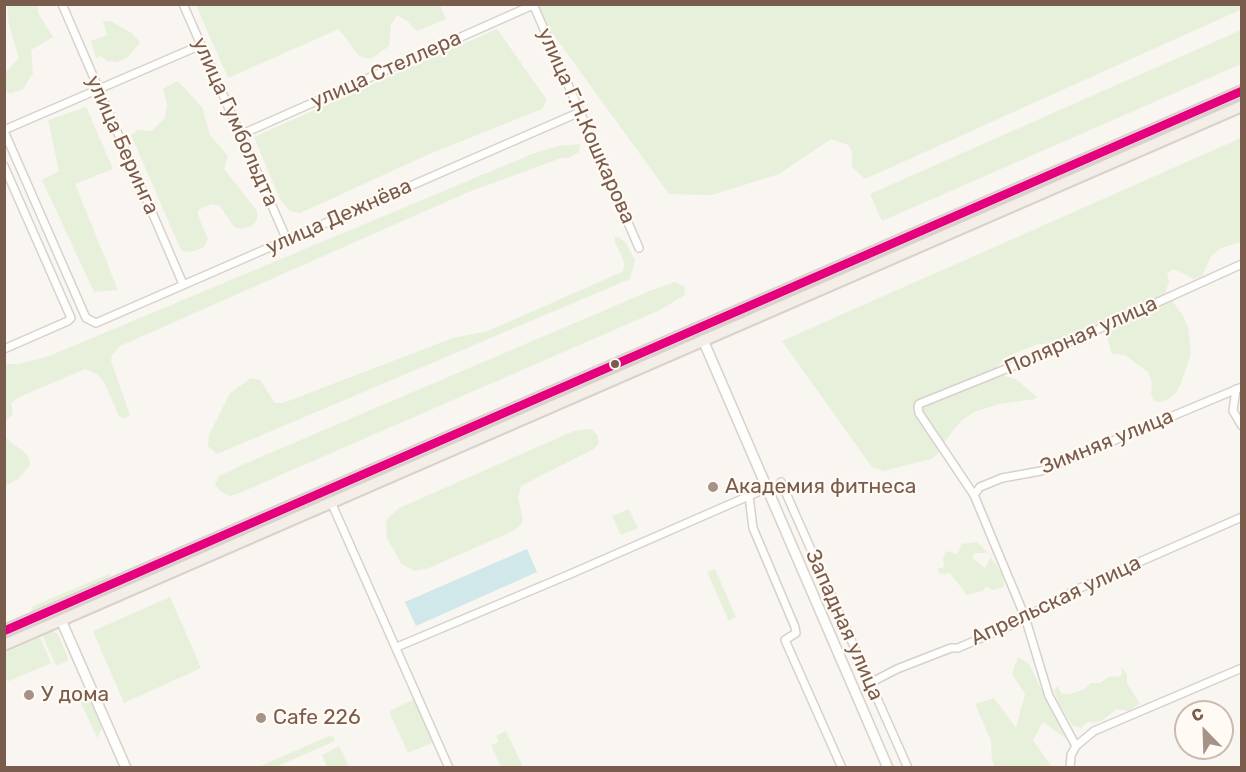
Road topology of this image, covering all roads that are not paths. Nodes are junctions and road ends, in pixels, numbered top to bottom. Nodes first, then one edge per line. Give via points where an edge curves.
1 (62, 4) edge
2 (183, 4) edge
3 (533, 5) edge
4 (201, 45) junction
5 (98, 90) junction
6 (1242, 91) edge
7 (1242, 106) edge
8 (580, 112) junction
9 (4, 130) edge
10 (240, 135) junction
11 (4, 165) edge
12 (287, 240) junction
13 (639, 248) dead end
14 (1242, 264) edge
15 (183, 284) junction
16 (703, 340) junction
17 (4, 349) edge
18 (1239, 388) edge
19 (1242, 426) edge
20 (781, 482) dead end
21 (767, 488) junction
22 (974, 495) junction
23 (749, 496) junction
24 (331, 502) junction
25 (1242, 518) edge
26 (170, 558) junction
27 (175, 570) junction
28 (56, 608) junction
29 (1025, 617) junction
30 (62, 620) junction
31 (4, 631) edge
32 (4, 645) edge
33 (397, 647) junction
34 (1242, 668) edge
35 (870, 683) junction
36 (1076, 746) junction
37 (126, 768) edge
38 (449, 768) edge
39 (842, 768) edge
40 (888, 768) edge
41 (908, 768) edge
42 (1070, 768) edge

1 - 5 street, улица Беринга
2 - 4 street, улица Гумбольдта
3 - 8 street, улица Г.Н.Кошкарова
3 - 10 street, улица Стеллера
4 - 5 street
4 - 10 street, улица Гумбольдта
5 - 9 street
5 - 15 street, улица Беринга
6 - 26 main road
7 - 16 main road
8 - 12 street, улица Дежнёва
8 - 13 street, улица Г.Н.Кошкарова
9 - 15 street, улица Дежнёва via 86,318 99,322
10 - 12 street, улица Гумбольдта
11 - 17 street via 71,318
12 - 15 street, улица Дежнёва
14 - 22 street, Полярная улица via 1048,352 920,404 919,413
16 - 21 main road
16 - 24 main road
18 - 19 street via 1233,411
18 - 22 street, Зимняя улица via 1041,471 1002,478 980,487
20 - 35 street, Западная улица
21 - 23 street
21 - 40 main road
22 - 29 street
23 - 33 street
23 - 39 street via 753,528 795,627 796,633 785,640
24 - 27 main road
24 - 33 street
25 - 29 street, Апрельская улица via 1080,588
26 - 27 main road
26 - 28 main road
27 - 30 main road
28 - 30 main road
28 - 31 main road
29 - 35 street, Апрельская улица
29 - 36 street via 1049,696
30 - 32 main road
30 - 37 main road
33 - 38 street
34 - 36 street via 1106,725
35 - 41 street, Западная улица
36 - 42 street

